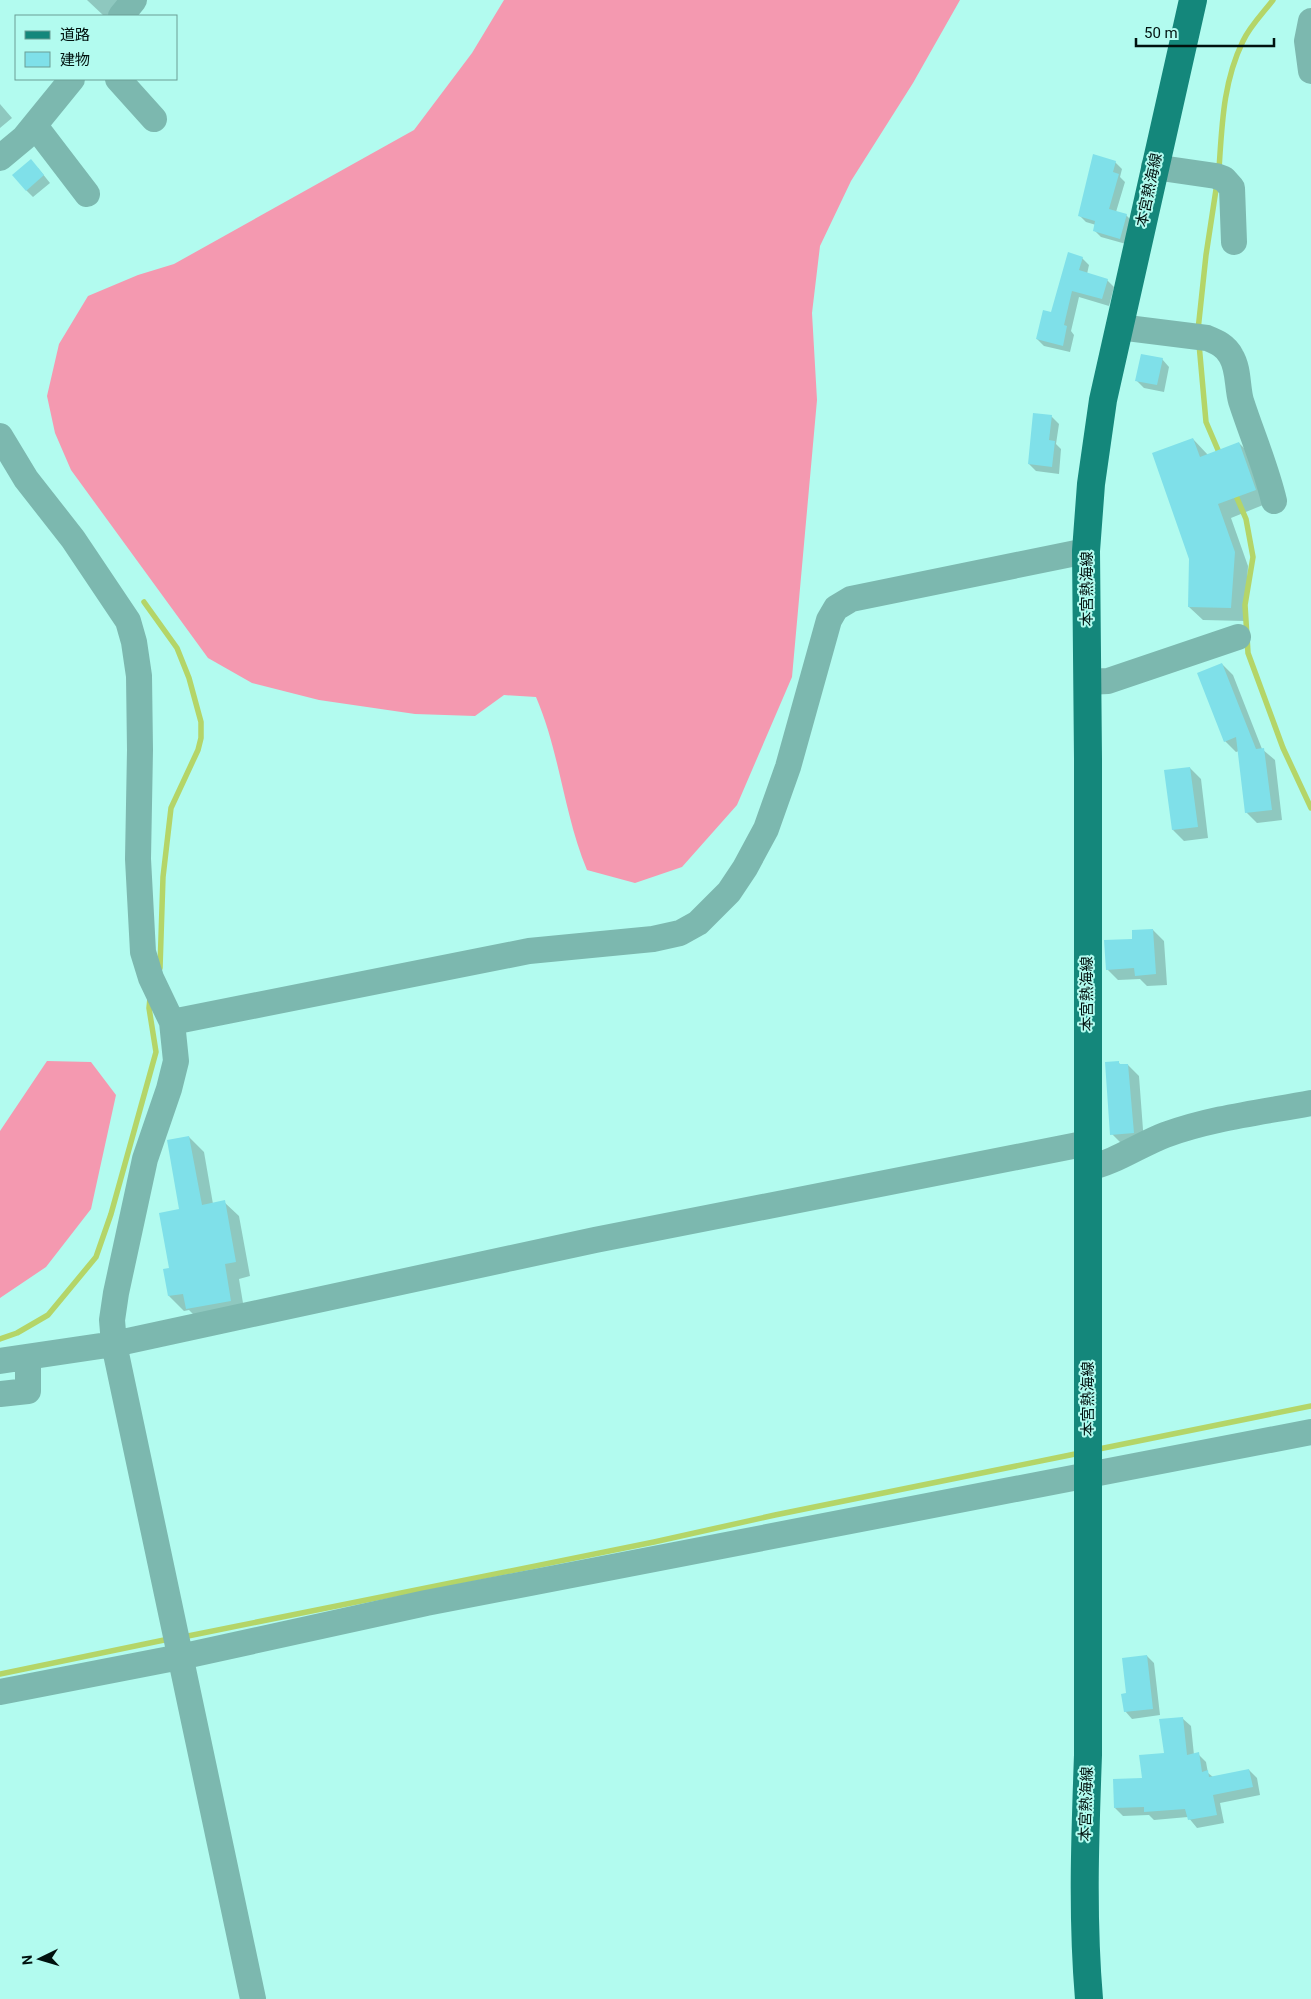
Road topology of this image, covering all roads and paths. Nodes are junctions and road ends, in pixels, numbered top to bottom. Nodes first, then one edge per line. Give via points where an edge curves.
1 (134, 0) edge
2 (1193, 0) edge
3 (122, 15) edge
4 (1311, 21) edge
5 (1311, 72) edge
6 (71, 80) edge
7 (119, 80) edge
8 (154, 119) dead end
9 (35, 126) junction
10 (0, 158) edge
11 (1154, 168) junction
12 (86, 194) dead end
13 (1234, 242) dead end
14 (1119, 327) junction
15 (0, 436) edge
16 (1274, 501) dead end
17 (1086, 551) junction
18 (1238, 637) dead end
19 (1087, 682) junction
20 (172, 1022) junction
21 (1311, 1103) edge
22 (1088, 1156) junction
23 (114, 1344) junction
24 (28, 1357) junction
25 (0, 1361) edge
26 (0, 1394) edge
27 (1311, 1432) edge
28 (1088, 1475) junction
29 (180, 1657) junction
30 (0, 1692) edge
31 (252, 1999) edge
32 (1089, 1999) edge

1 - 3 street
2 - 11 main road, 本宮熱海線
4 - 5 street via 1307,41
6 - 9 street
7 - 8 street
9 - 10 street
9 - 12 street
11 - 13 street via 1220,178 1232,188
11 - 14 main road, 本宮熱海線
14 - 16 street via 1220,343 1231,356 1241,400
14 - 17 main road, 本宮熱海線 via 1103,400 1091,484
15 - 20 street via 26,479 74,539 128,620 139,676 138,859 143,952 151,978
17 - 19 main road, 本宮熱海線
17 - 20 street via 851,599 836,608 829,620 788,767 766,829 729,892 698,923 680,933 652,939 529,951
18 - 19 street via 1108,681
19 - 22 main road, 本宮熱海線
20 - 23 street via 176,1061 146,1159 116,1294 112,1320
21 - 22 street via 1208,1123 1165,1135 1104,1164
22 - 23 street via 595,1240
22 - 28 main road, 本宮熱海線
23 - 24 street
23 - 29 street
24 - 25 street
24 - 26 street via 28,1391
27 - 28 street
28 - 29 street via 426,1603
28 - 32 main road, 本宮熱海線 via 1088,1755 1084,1871
29 - 30 street
29 - 31 street

